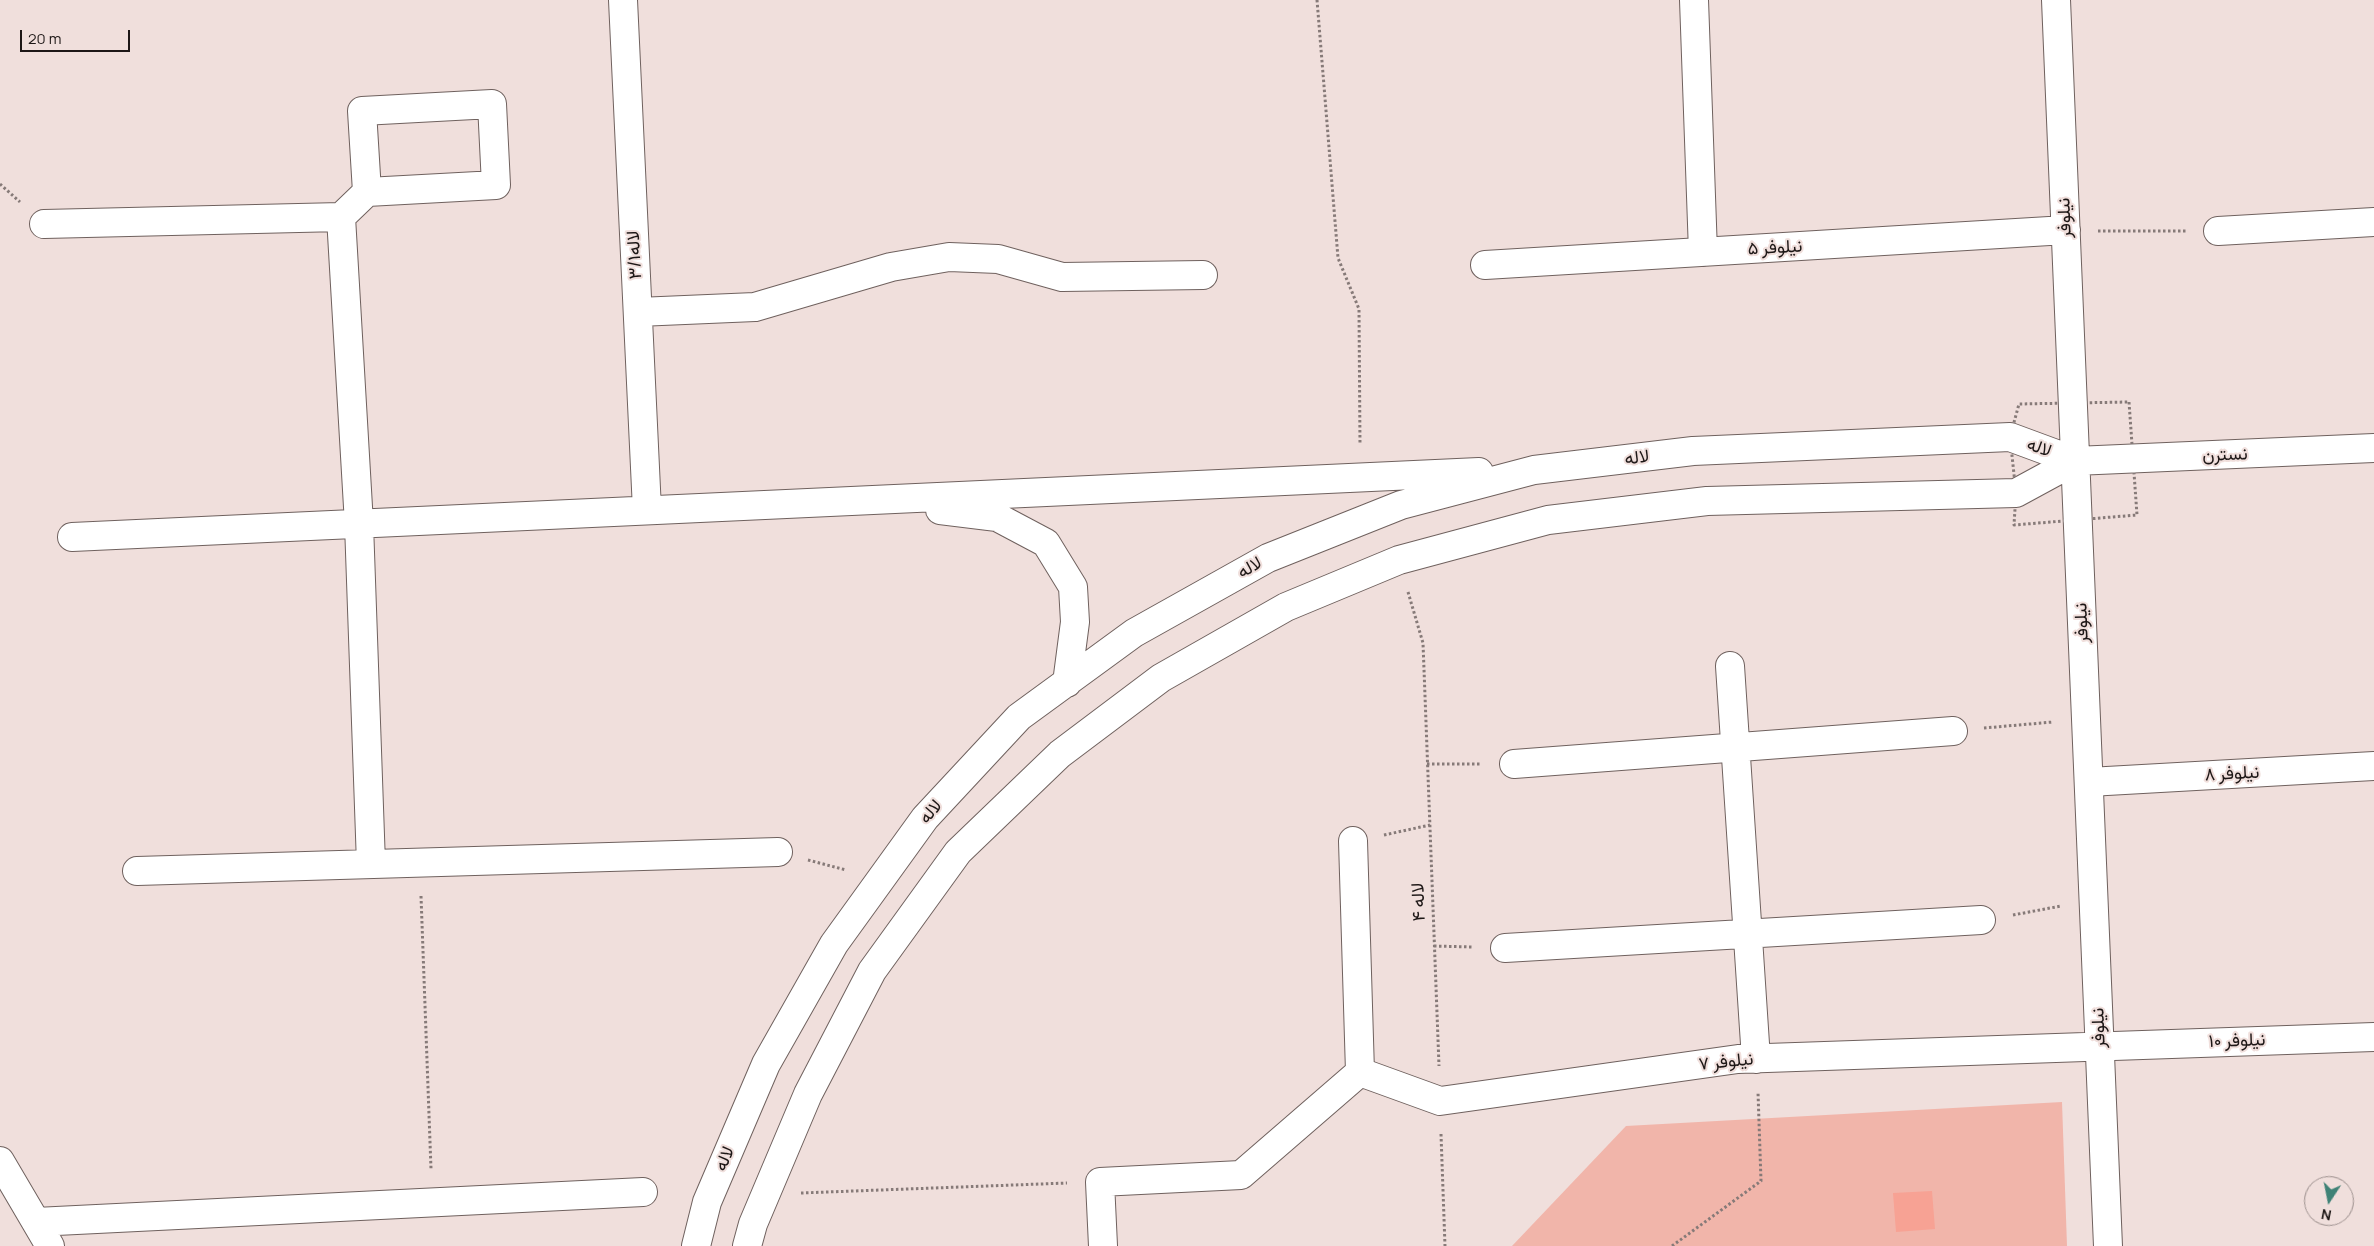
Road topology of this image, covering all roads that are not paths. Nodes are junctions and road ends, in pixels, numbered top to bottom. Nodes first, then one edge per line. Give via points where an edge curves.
1 (623, 0) edge
2 (1694, 0) edge
3 (2056, 0) edge
4 (367, 192) junction
5 (342, 217) junction
6 (2374, 222) edge
7 (44, 224) dead end
8 (2066, 230) junction
9 (2218, 231) road end
10 (1703, 252) junction
11 (1485, 265) dead end
12 (1203, 275) dead end
13 (638, 312) junction
14 (2374, 448) edge
15 (2075, 461) junction
16 (1534, 470) junction
17 (862, 500) junction
18 (647, 510) junction
19 (359, 524) junction
20 (72, 537) dead end
21 (1730, 666) dead end
22 (1067, 683) junction
23 (1953, 731) road end
24 (1735, 748) junction
25 (1514, 764) road end
26 (2374, 766) edge
27 (2089, 782) junction
28 (1353, 841) road end
29 (778, 852) road end
30 (371, 864) junction
31 (137, 870) dead end
32 (1981, 920) road end
33 (1748, 934) junction
34 (1505, 948) road end
35 (2374, 1037) edge
36 (2100, 1046) junction
37 (1756, 1059) junction
38 (1360, 1072) junction
39 (0, 1161) edge
40 (643, 1192) dead end
41 (36, 1222) junction
42 (50, 1246) edge
43 (696, 1246) edge
44 (748, 1246) edge
45 (1103, 1246) edge
46 (2108, 1246) edge

1 - 13 street, لاله۳/۱
2 - 10 street
3 - 8 street, نیلوفر
4 - 4 street via 496,185 492,104 362,112
4 - 5 street
5 - 7 street
5 - 19 street
6 - 9 street
8 - 10 street, نیلوفر ۵
8 - 15 street, نیلوفر
10 - 11 street, نیلوفر ۵
12 - 13 street via 1062,277 998,259 949,257 891,268 755,307
13 - 18 street, لاله۳/۱
14 - 15 street, نسترن
15 - 16 street, لاله via 2010,437 1693,451
15 - 27 street, نیلوفر
15 - 44 street, لاله via 2016,493 1706,502 1548,520 1399,560 1286,606 1161,678 1060,754 958,852 872,971 808,1094 753,1224
16 - 17 street
16 - 22 street, لاله via 1400,505 1268,558 1134,633
17 - 18 street
17 - 22 street via 997,517 1046,543 1073,587 1074,622
18 - 19 street
19 - 20 street
19 - 30 street
21 - 24 street
22 - 43 street, لاله via 1019,717 925,818 834,944 766,1064 707,1202
23 - 24 street
24 - 25 street
24 - 33 street
26 - 27 street, نیلوفر ۸
27 - 36 street, نیلوفر
28 - 38 street
29 - 30 street
30 - 31 street
32 - 33 street
33 - 34 street
33 - 37 street
35 - 36 street, نیلوفر ۱۰
36 - 37 street, نیلوفر ۷
36 - 46 street, نیلوفر
37 - 38 street, نیلوفر ۷ via 1440,1101
38 - 45 street via 1241,1175 1100,1182
39 - 41 street
40 - 41 street
41 - 42 street

